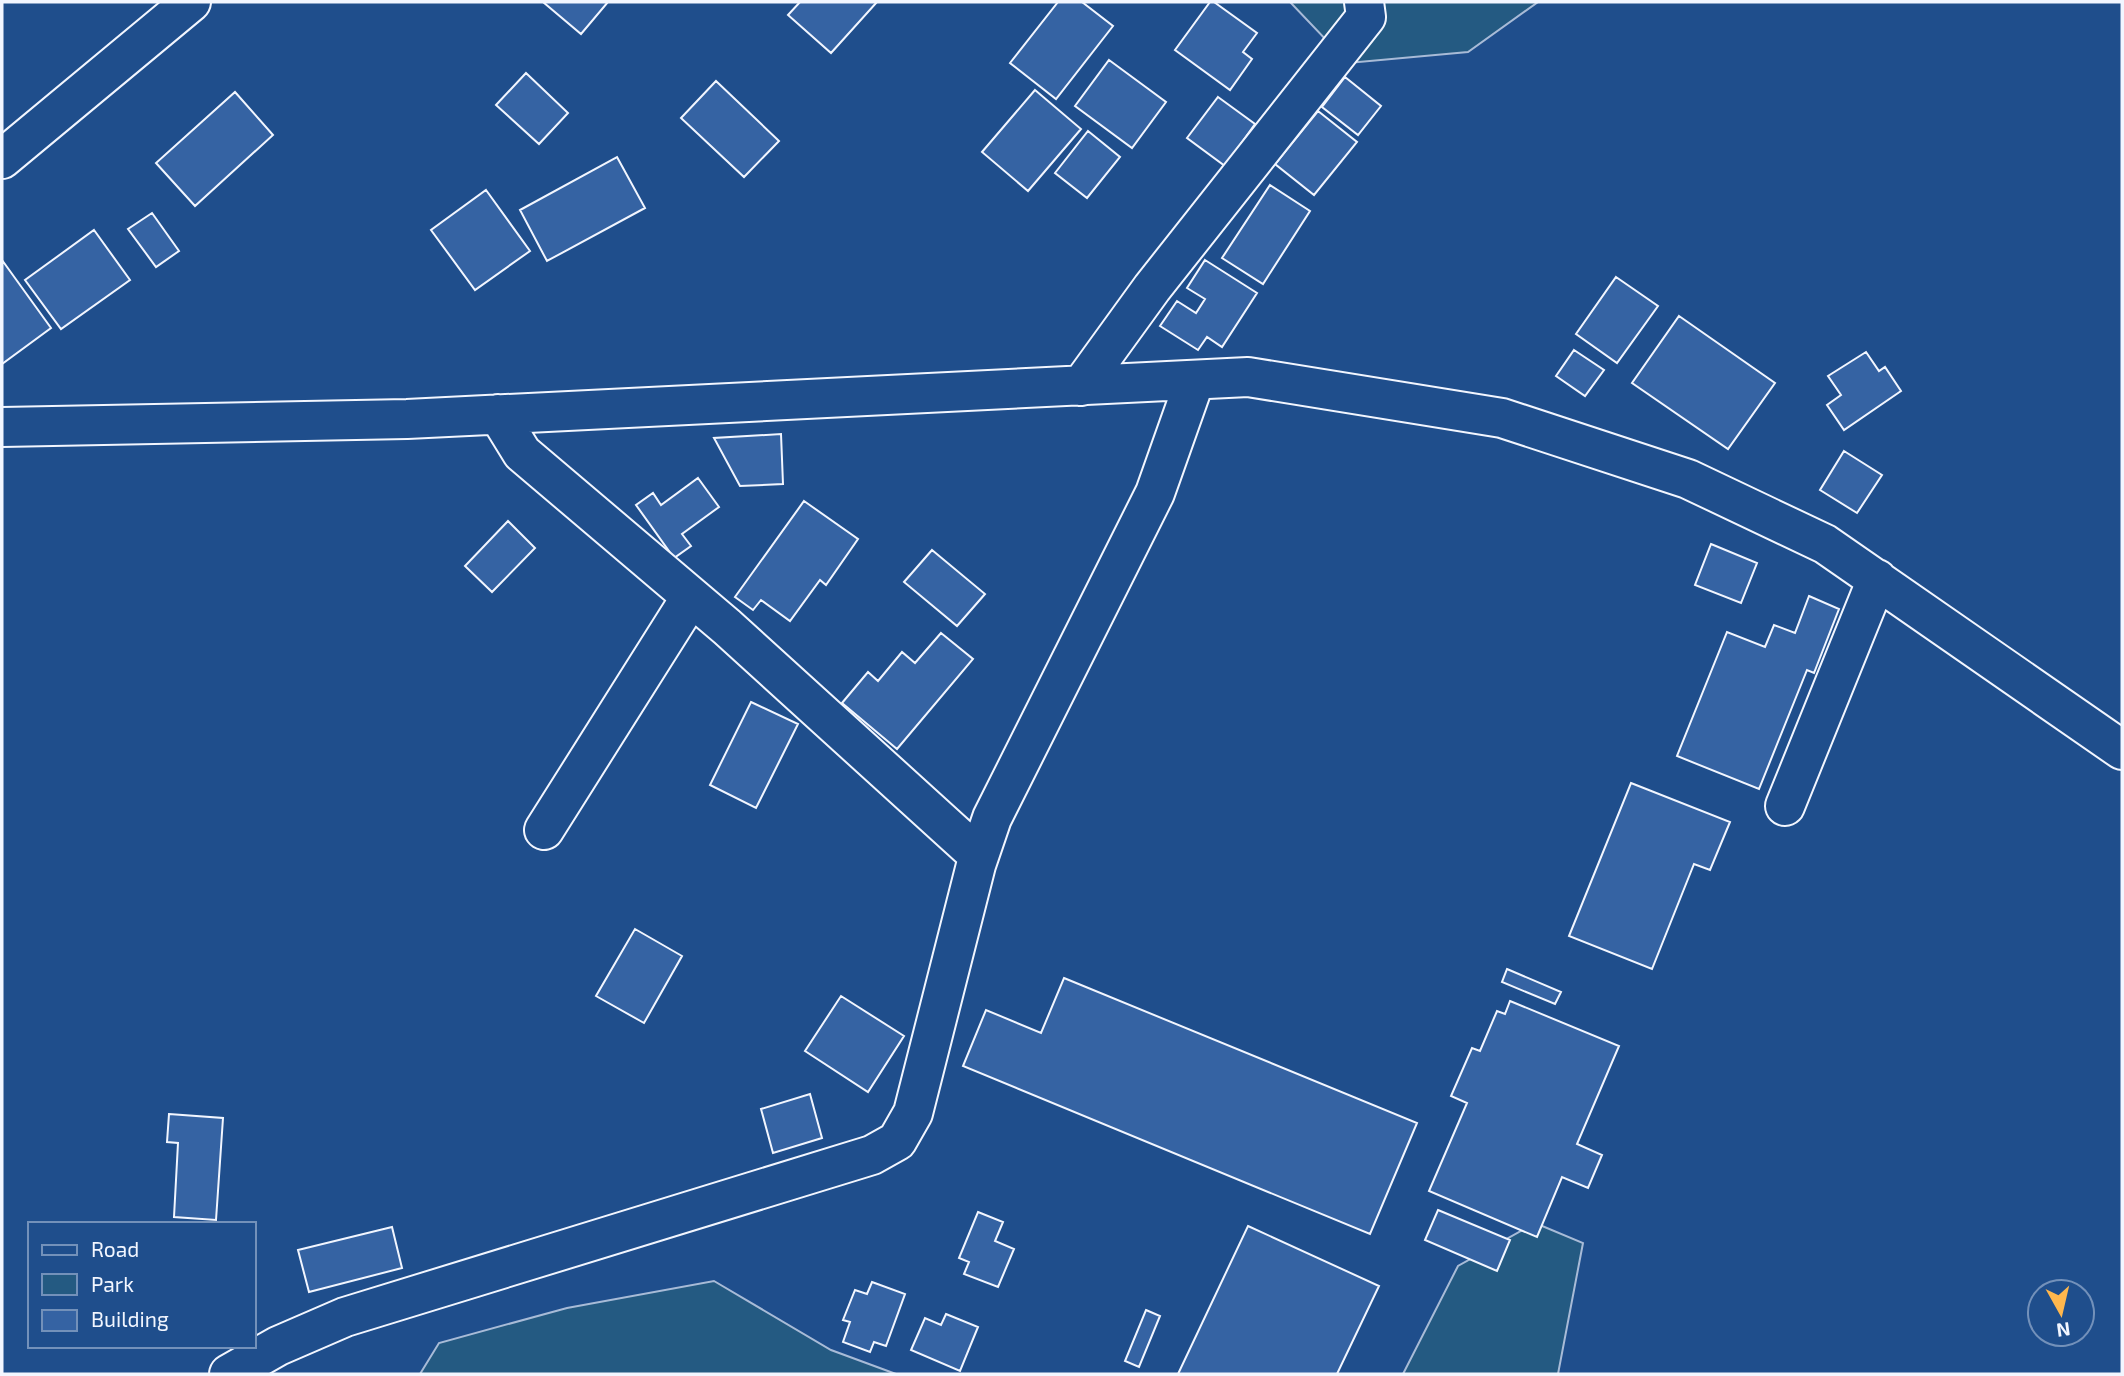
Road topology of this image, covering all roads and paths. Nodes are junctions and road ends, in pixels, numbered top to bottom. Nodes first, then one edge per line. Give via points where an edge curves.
1 (191, 2) edge
2 (1364, 2) edge
3 (2, 159) edge
4 (1195, 380) junction
5 (1081, 386) junction
6 (498, 414) junction
7 (2, 427) edge
8 (1877, 579) junction
9 (691, 597) junction
10 (2122, 750) edge
11 (1785, 806) dead end
12 (544, 830) dead end
13 (979, 856) junction
14 (229, 1374) edge

1 - 3 street
2 - 5 street via 1366,17 1152,288
4 - 5 street
4 - 8 street via 1248,377 1502,418 1688,479 1825,544
4 - 13 street via 1155,493 992,818
5 - 6 street
6 - 7 street
6 - 9 street via 522,453
8 - 10 street
8 - 11 street
9 - 12 street
9 - 13 street
13 - 14 street via 913,1113 897,1141 872,1155 345,1317 278,1346

